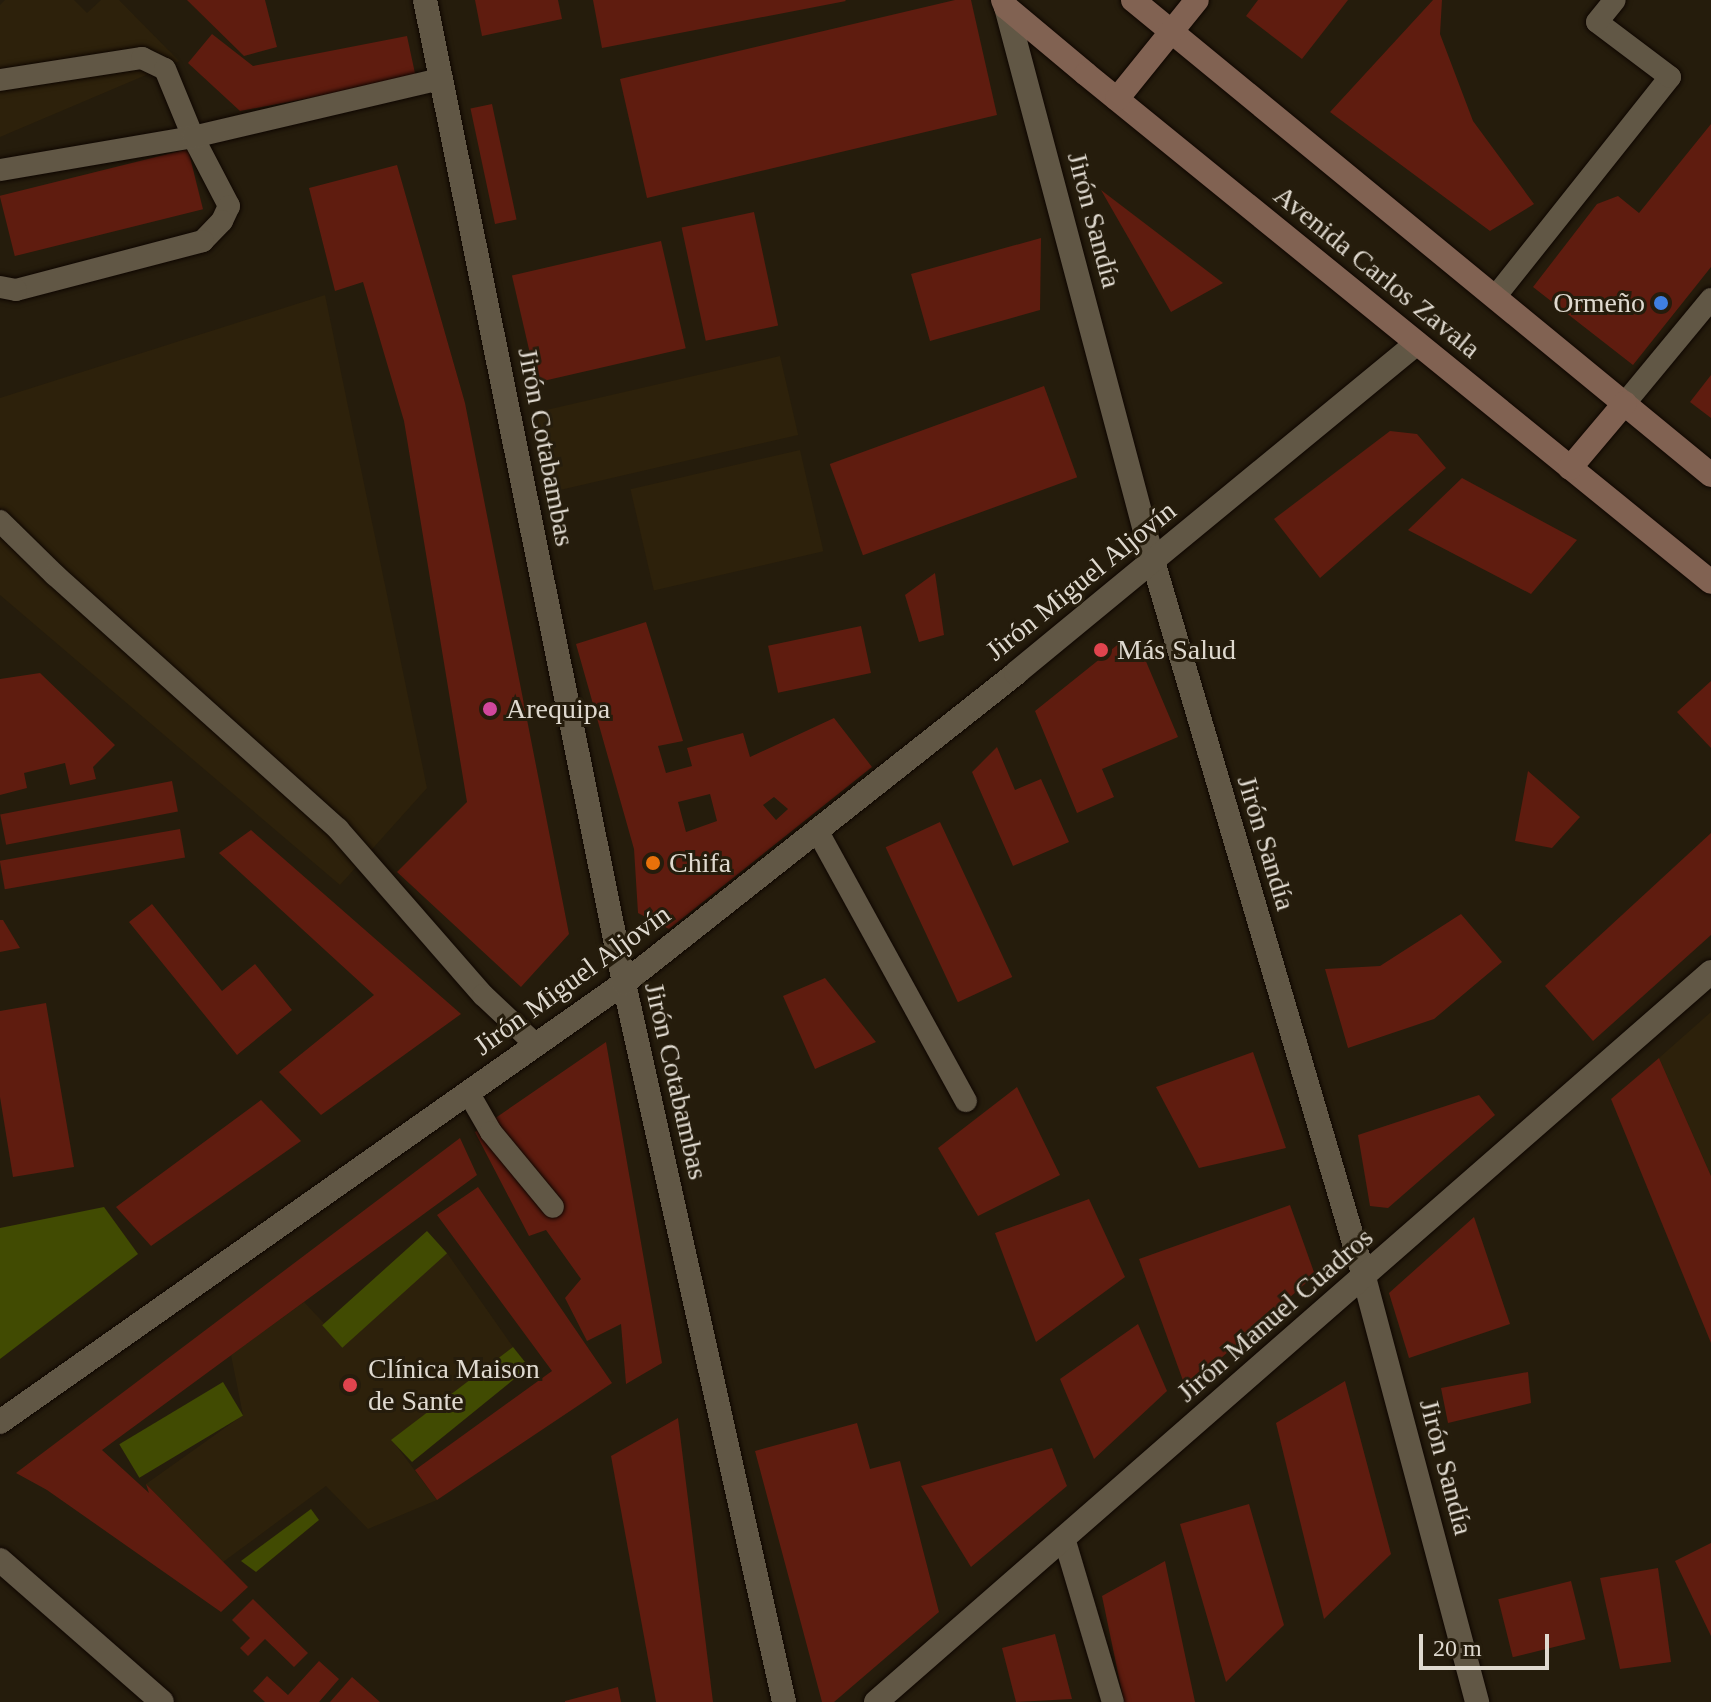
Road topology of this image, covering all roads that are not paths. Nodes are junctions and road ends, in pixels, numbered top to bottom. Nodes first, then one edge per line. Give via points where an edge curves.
1 (425, 0) edge
2 (1133, 0) edge
3 (1197, 0) edge
4 (1615, 0) edge
5 (1004, 4) edge
6 (1172, 31) junction
7 (441, 79) junction
8 (0, 80) edge
9 (1117, 99) junction
10 (193, 137) junction
11 (0, 170) edge
12 (0, 287) edge
13 (1495, 297) junction
14 (1711, 299) edge
15 (1417, 343) junction
16 (1625, 403) junction
17 (1570, 468) junction
18 (1711, 475) edge
19 (0, 521) edge
20 (1153, 561) junction
21 (1711, 582) edge
22 (818, 832) junction
23 (1711, 972) edge
24 (624, 983) junction
25 (536, 1045) junction
26 (468, 1092) junction
27 (966, 1101) dead end
28 (553, 1207) dead end
29 (1364, 1277) junction
30 (0, 1422) edge
31 (1064, 1538) junction
32 (0, 1560) edge
33 (162, 1702) edge
34 (784, 1702) edge
35 (876, 1702) edge
36 (1113, 1702) edge
37 (1477, 1702) edge

1 - 7 street, Jirón Cotabambas
2 - 6 main road, Avenida Carlos Zavala
3 - 6 main road
4 - 13 lane via 1597,22 1670,77
5 - 9 main road, Avenida Carlos Zavala
5 - 20 street, Jirón Sandía
6 - 9 main road
6 - 13 main road, Avenida Carlos Zavala
7 - 10 lane
7 - 24 street, Jirón Cotabambas
8 - 10 lane via 142,58 165,69
9 - 15 main road, Avenida Carlos Zavala
10 - 11 lane
10 - 12 lane via 229,206 203,241 16,290
13 - 16 main road, Avenida Carlos Zavala
14 - 16 lane
15 - 17 main road, Avenida Carlos Zavala
15 - 20 street, Jirón Miguel Aljovín
16 - 17 main road
16 - 18 main road, Avenida Carlos Zavala
17 - 21 main road, Avenida Carlos Zavala
19 - 25 lane via 338,829 483,995
20 - 22 street, Jirón Miguel Aljovín
20 - 29 street, Jirón Sandía
22 - 24 street, Jirón Miguel Aljovín
22 - 27 lane
23 - 29 street, Jirón Manuel Cuadros
24 - 25 street, Jirón Miguel Aljovín
24 - 34 street, Jirón Cotabambas
25 - 26 street, Jirón Miguel Aljovín
26 - 28 lane via 491,1132
26 - 30 street, Jirón Miguel Aljovín
29 - 31 street, Jirón Manuel Cuadros
29 - 37 street, Jirón Sandía
31 - 35 street, Jirón Manuel Cuadros
31 - 36 lane
32 - 33 street

